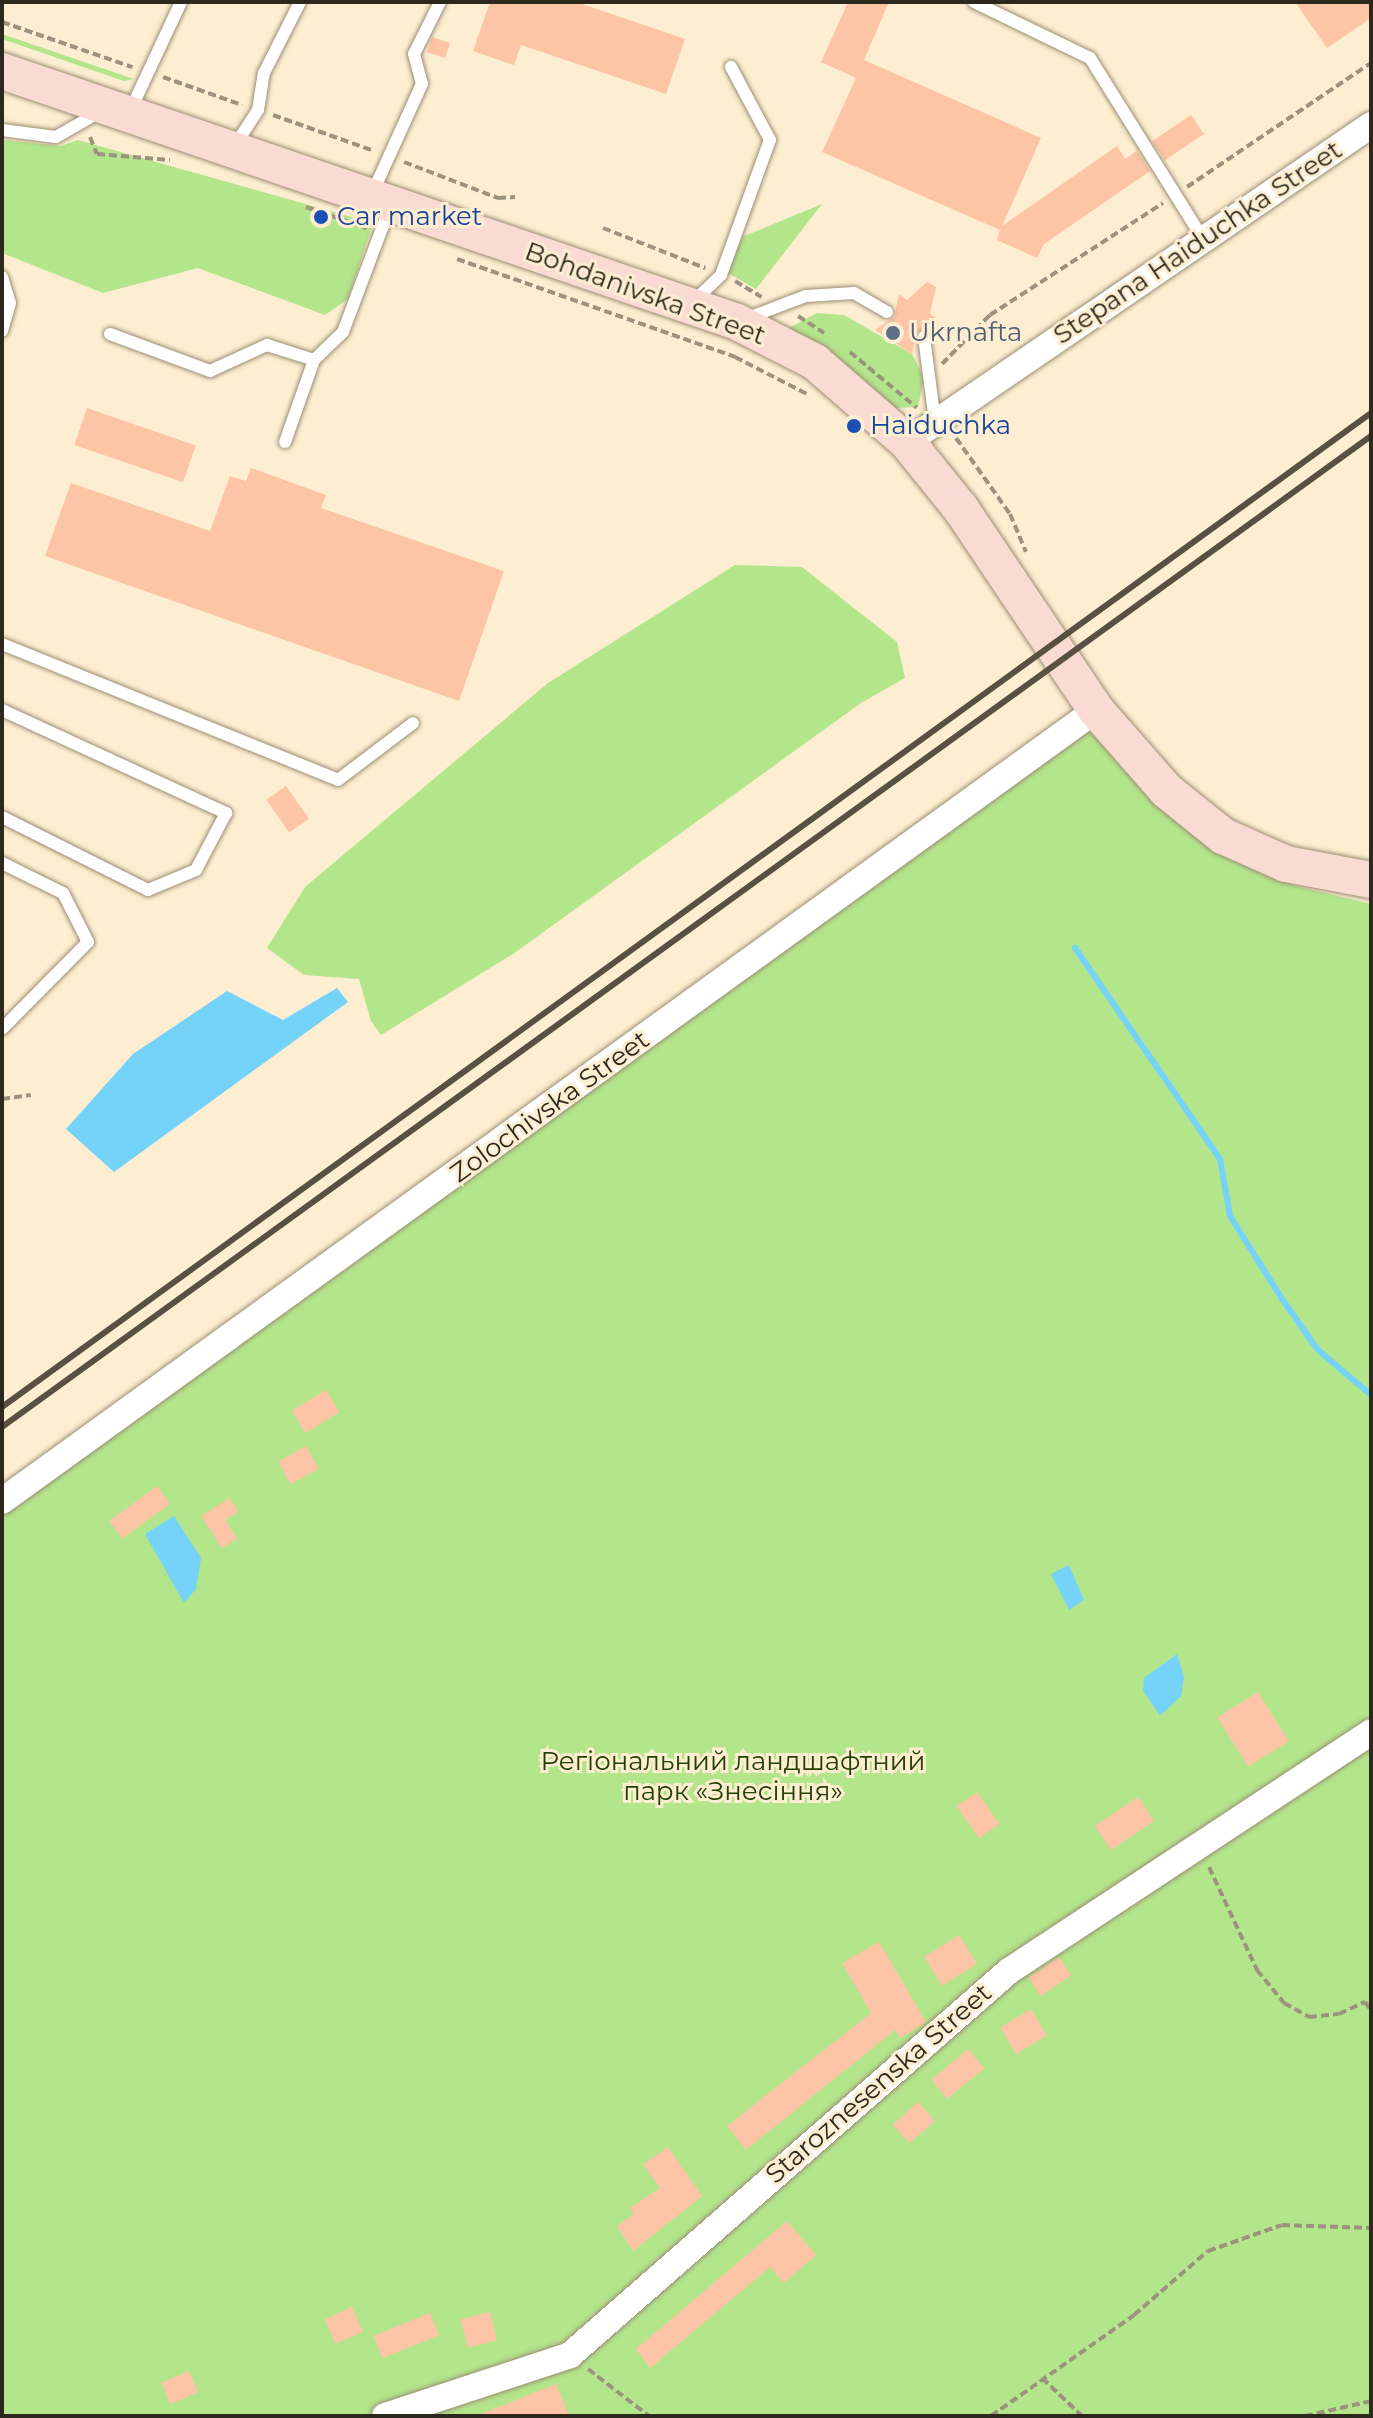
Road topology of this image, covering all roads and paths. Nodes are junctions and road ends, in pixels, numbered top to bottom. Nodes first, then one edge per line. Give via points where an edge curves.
1 (181, 2) edge
2 (300, 2) edge
3 (440, 2) edge
4 (974, 2) edge
5 (2, 22) edge
6 (1371, 63) edge
7 (731, 67) dead end
8 (138, 69) dead end
9 (2, 71) edge
10 (162, 76) dead end
11 (247, 107) dead end
12 (269, 114) dead end
13 (107, 115) junction
14 (1371, 125) edge
15 (2, 130) edge
16 (232, 149) junction
17 (379, 153) dead end
18 (177, 161) dead end
19 (404, 162) dead end
20 (1176, 195) junction
21 (515, 197) dead end
22 (298, 204) dead end
23 (382, 211) junction
24 (603, 228) dead end
25 (1203, 239) junction
26 (446, 255) dead end
27 (710, 271) dead end
28 (2, 277) edge
29 (732, 280) dead end
30 (690, 305) junction
31 (749, 309) junction
32 (887, 312) dead end
33 (2, 331) edge
34 (110, 334) dead end
35 (924, 337) dead end
36 (314, 360) junction
37 (931, 374) junction
38 (818, 403) dead end
39 (921, 432) junction
40 (959, 441) dead end
41 (285, 442) dead end
42 (1030, 564) dead end
43 (2, 644) edge
44 (2, 710) edge
45 (1096, 710) junction
46 (413, 723) dead end
47 (2, 817) edge
48 (2, 863) edge
49 (1371, 880) edge
50 (2, 1029) edge
51 (31, 1095) dead end
52 (2, 1099) edge
53 (2, 1501) edge
54 (1371, 1732) edge
55 (1201, 1848) junction
56 (1371, 2010) edge
57 (1371, 2228) edge
58 (570, 2355) junction
59 (1042, 2378) junction
60 (1371, 2401) edge
61 (385, 2416) edge
62 (649, 2416) edge
63 (991, 2416) edge
64 (1082, 2416) edge
65 (1305, 2416) edge

1 - 13 lane
2 - 16 lane via 264,73 258,110
3 - 23 lane via 414,54 422,84
4 - 20 lane via 1090,58
5 - 8 path
6 - 20 path
7 - 30 lane via 770,140 721,275
9 - 13 main road, Bohdanivska Street
10 - 11 path
12 - 17 path
13 - 15 lane via 56,137
13 - 16 main road, Bohdanivska Street
13 - 18 path via 97,154
14 - 25 street, Stepana Haiduchka Street
16 - 23 main road, Bohdanivska Street
19 - 21 path via 498,198
20 - 25 lane
20 - 37 path via 990,315
22 - 23 path
23 - 30 main road, Bohdanivska Street
23 - 36 lane via 343,332
24 - 27 path
25 - 39 street, Stepana Haiduchka Street
26 - 38 path via 735,357
28 - 33 lane via 10,303
29 - 31 path
30 - 31 main road, Bohdanivska Street
31 - 32 lane via 806,296 854,293
31 - 39 main road, Bohdanivska Street via 815,362
34 - 36 lane via 210,371 267,345
35 - 37 lane
36 - 41 lane
37 - 39 lane
39 - 45 main road, Bohdanivska Street via 961,509
40 - 42 path via 1010,514
43 - 46 lane via 338,780
44 - 47 lane via 226,813 196,870 148,890
45 - 49 main road, Bohdanivska Street via 1167,791 1223,836 1286,864
45 - 53 street, Zolochivska Street
48 - 50 lane via 63,893 88,942
51 - 52 path
54 - 55 street, Staroznesenska Street
55 - 56 path via 1257,1970 1284,2003 1309,2017 1339,2014 1365,2002
55 - 58 street, Staroznesenska Street via 1077,1920 1009,1971
57 - 59 path via 1282,2225 1208,2251 1125,2322
58 - 61 street, Staroznesenska Street
58 - 62 path
59 - 63 path
59 - 64 path
60 - 65 path

